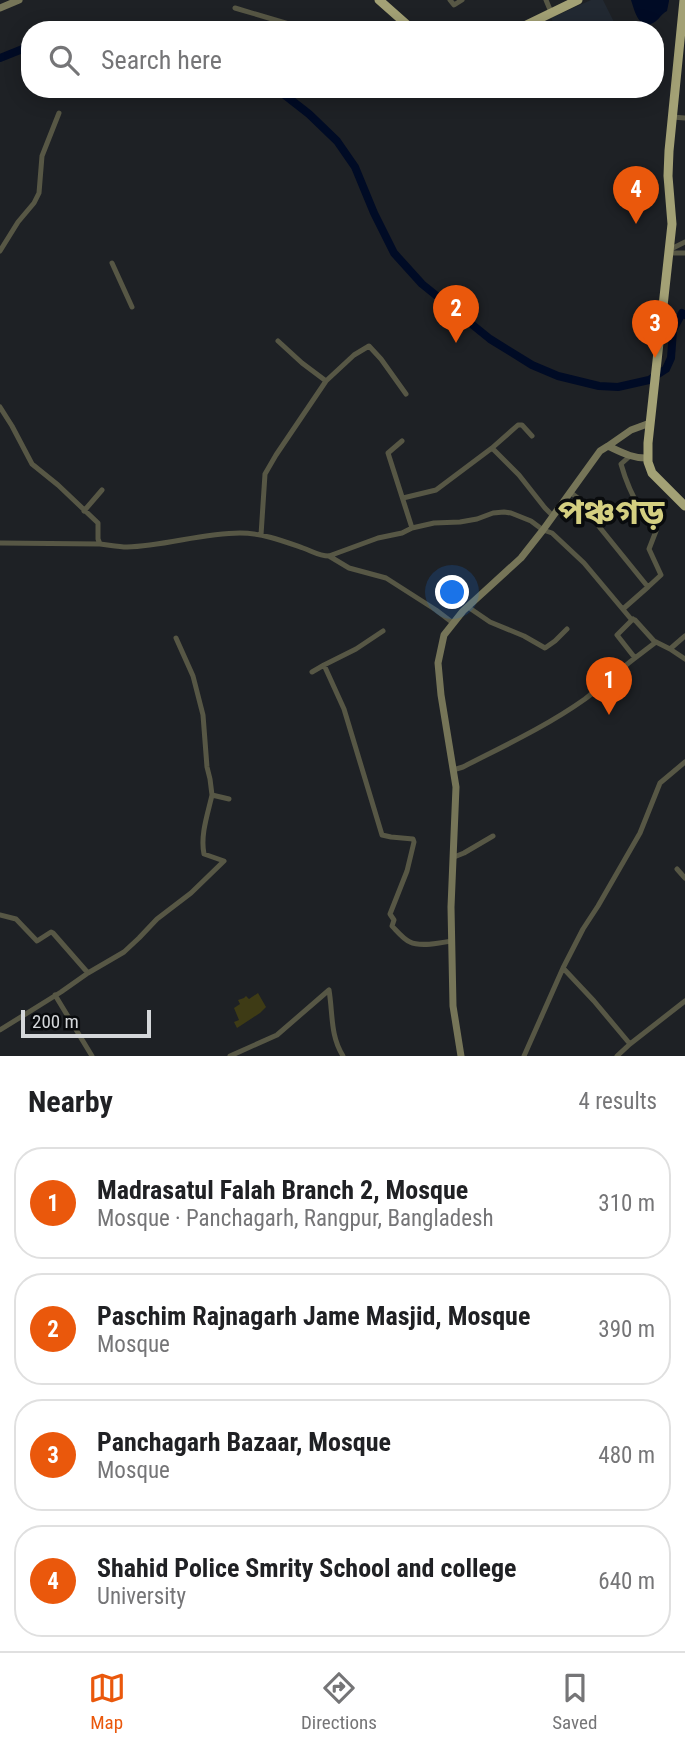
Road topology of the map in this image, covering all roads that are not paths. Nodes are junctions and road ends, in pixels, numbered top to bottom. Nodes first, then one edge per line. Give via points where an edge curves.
1 (19, 0) edge
2 (379, 0) edge
3 (450, 0) edge
4 (462, 0) edge
5 (546, 0) edge
6 (578, 0) edge
7 (682, 3) edge
8 (0, 8) edge
9 (234, 8) dead end
10 (551, 12) junction
11 (278, 21) edge
12 (403, 21) edge
13 (534, 21) edge
14 (59, 113) dead end
15 (672, 117) junction
16 (685, 118) edge
17 (685, 242) edge
18 (0, 251) edge
19 (669, 251) junction
20 (685, 253) edge
21 (112, 263) dead end
22 (132, 307) dead end
23 (278, 341) dead end
24 (326, 381) junction
25 (406, 394) dead end
26 (0, 407) edge
27 (650, 423) junction
28 (532, 436) dead end
29 (402, 442) dead end
30 (608, 446) junction
31 (492, 448) junction
32 (630, 456) junction
33 (648, 458) junction
34 (102, 491) dead end
35 (570, 492) junction
36 (402, 498) junction
37 (685, 506) edge
38 (84, 510) junction
39 (554, 516) junction
40 (412, 528) junction
41 (543, 530) junction
42 (261, 535) junction
43 (0, 542) edge
44 (100, 544) junction
45 (329, 556) junction
46 (648, 587) junction
47 (468, 607) junction
48 (623, 609) junction
49 (633, 619) junction
50 (453, 623) junction
51 (567, 629) dead end
52 (383, 631) dead end
53 (685, 636) edge
54 (176, 638) dead end
55 (656, 642) junction
56 (670, 649) junction
57 (635, 658) junction
58 (685, 659) edge
59 (324, 666) junction
60 (312, 672) dead end
61 (685, 762) edge
62 (453, 770) junction
63 (212, 795) junction
64 (229, 799) dead end
65 (493, 836) dead end
66 (454, 857) junction
67 (677, 869) dead end
68 (685, 878) edge
69 (0, 915) edge
70 (452, 941) junction
71 (563, 968) junction
72 (88, 973) junction
73 (55, 995) junction
74 (685, 1001) edge
75 (0, 1030) edge
76 (630, 1044) junction
77 (92, 1056) edge
78 (230, 1056) edge
79 (342, 1056) edge
80 (461, 1056) edge
81 (524, 1056) edge
82 (617, 1056) edge

1 - 8 street
2 - 12 highway
3 - 4 street via 454,5
5 - 10 street
6 - 10 highway
7 - 15 highway
9 - 11 street
10 - 13 highway
14 - 18 street via 42,156 39,194
15 - 16 street
15 - 19 highway
17 - 19 street
19 - 20 street
19 - 27 highway
21 - 22 street
23 - 24 street
24 - 25 street via 369,346
24 - 42 street via 265,474
26 - 38 street via 32,464
27 - 30 street
27 - 33 highway
28 - 31 street via 518,425
29 - 36 street via 388,453
30 - 32 street
30 - 35 street
31 - 36 street via 436,490
31 - 39 street
32 - 33 street
32 - 46 street via 621,464 624,475 638,509 656,531 649,548 661,575
33 - 37 highway via 654,477
34 - 38 street
35 - 39 street
35 - 46 street
36 - 40 street
38 - 44 street via 98,523
39 - 41 street
40 - 41 street via 504,512
40 - 45 street
41 - 47 street via 521,558
41 - 48 street via 584,563
42 - 44 street via 211,535 128,547
42 - 45 street
43 - 44 street
45 - 50 street via 349,568 386,578
46 - 48 street
47 - 50 street
47 - 51 street via 545,648
48 - 49 street
49 - 55 street
49 - 57 street via 617,635
50 - 62 street via 444,635 438,663
52 - 59 street
53 - 56 street
54 - 63 street via 202,711
55 - 56 street
55 - 57 street
56 - 58 street
57 - 62 street via 565,712
59 - 60 street
59 - 70 street via 344,709 382,835 414,842 390,915 392,926 415,944
61 - 71 street via 660,783 640,833
62 - 66 street
63 - 64 street
63 - 72 street via 204,854 224,862 131,946
65 - 66 street
66 - 70 street
67 - 68 street
69 - 72 street via 16,919 37,941 51,932
70 - 80 street via 453,1006
71 - 76 street
71 - 81 street
72 - 73 street
73 - 75 street
73 - 77 street
74 - 76 street
76 - 82 street
78 - 79 street via 277,1035 329,990 333,1037

